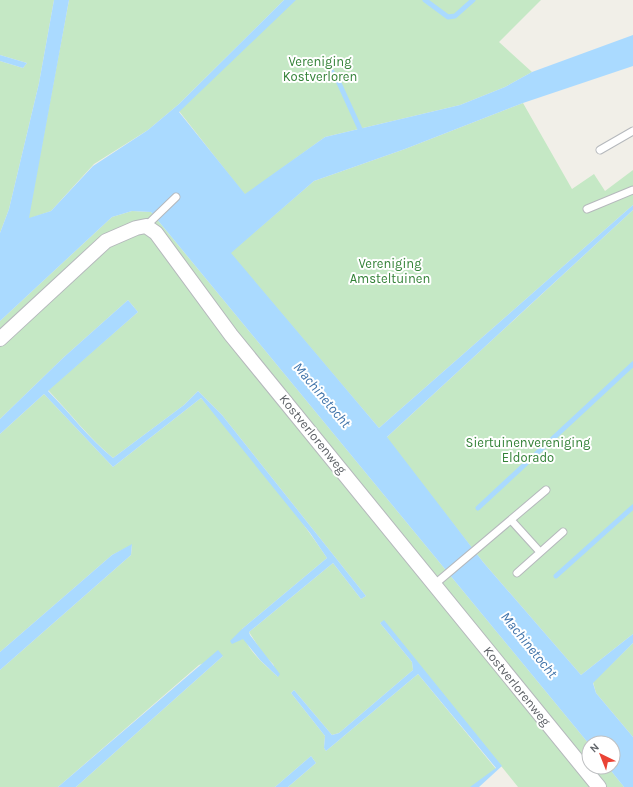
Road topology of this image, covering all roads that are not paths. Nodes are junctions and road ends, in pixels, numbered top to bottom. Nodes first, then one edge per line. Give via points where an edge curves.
1 (633, 131) edge
2 (600, 150) dead end
3 (633, 190) edge
4 (176, 197) dead end
5 (587, 209) dead end
6 (149, 223) junction
7 (0, 339) edge
8 (546, 490) dead end
9 (511, 520) junction
10 (562, 532) dead end
11 (540, 552) junction
12 (517, 572) dead end
13 (435, 584) junction
14 (599, 787) edge

1 - 2 lane
3 - 5 lane
4 - 6 lane
6 - 7 street via 106,241
6 - 13 street, Kostverlorenweg via 231,335
8 - 9 lane
9 - 11 lane
9 - 13 lane
10 - 11 lane
11 - 12 lane
13 - 14 street, Kostverlorenweg

